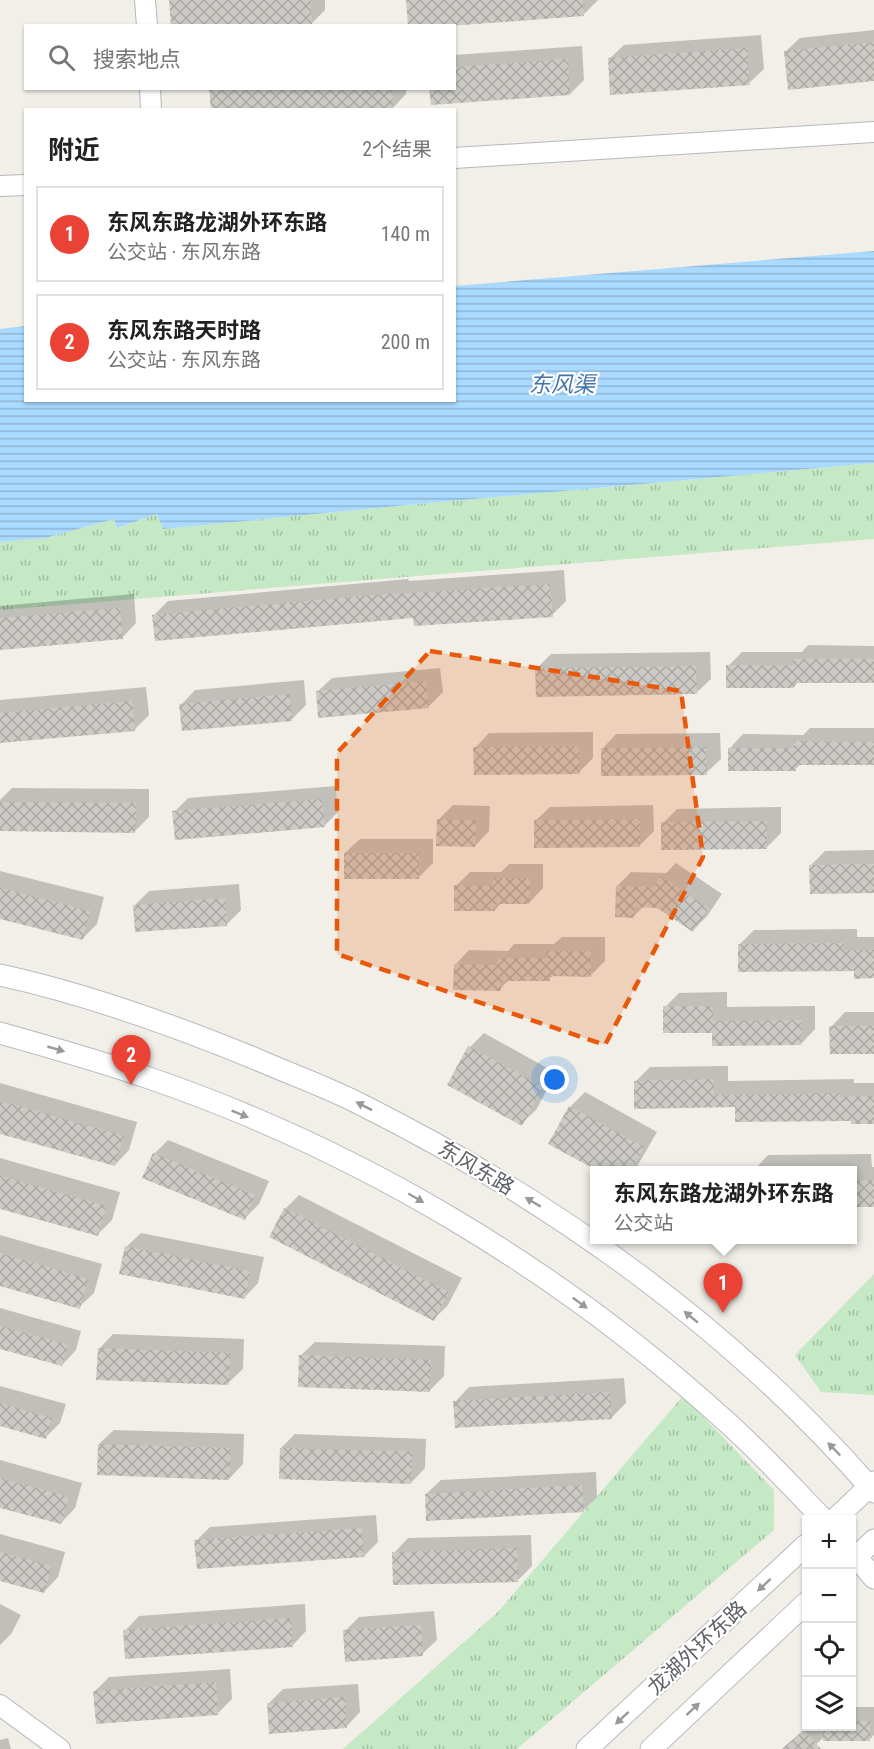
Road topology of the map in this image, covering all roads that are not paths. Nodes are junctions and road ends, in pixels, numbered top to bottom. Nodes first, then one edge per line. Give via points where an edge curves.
1 (145, 0) edge
2 (147, 24) edge
3 (150, 90) edge
4 (151, 108) edge
5 (874, 132) edge
6 (456, 158) edge
7 (24, 185) edge
8 (0, 186) edge
9 (0, 975) edge
10 (0, 1033) edge
11 (590, 1241) edge
12 (594, 1244) edge
13 (872, 1487) edge
14 (819, 1515) edge
15 (840, 1515) edge
16 (874, 1540) edge
17 (802, 1550) edge
18 (856, 1554) edge
19 (856, 1559) edge
20 (874, 1578) edge
21 (802, 1608) edge
22 (0, 1705) edge
23 (60, 1749) edge
24 (587, 1749) edge
25 (651, 1749) edge

1 - 2 street
3 - 4 street
5 - 6 street
7 - 8 street
11 -> 9 main road, 东风东路 via 479,1169 358,1103 222,1045 92,1000
10 -> 14 main road via 151,1078 251,1118 376,1177 456,1221 580,1303 680,1381 749,1443
13 -> 12 main road, 东风东路 via 760,1376 662,1293
13 - 15 main road
16 - 18 main road
17 -> 24 main road, 龙湖外环东路
19 - 20 main road
25 -> 21 main road, 龙湖外环东路
22 - 23 street

